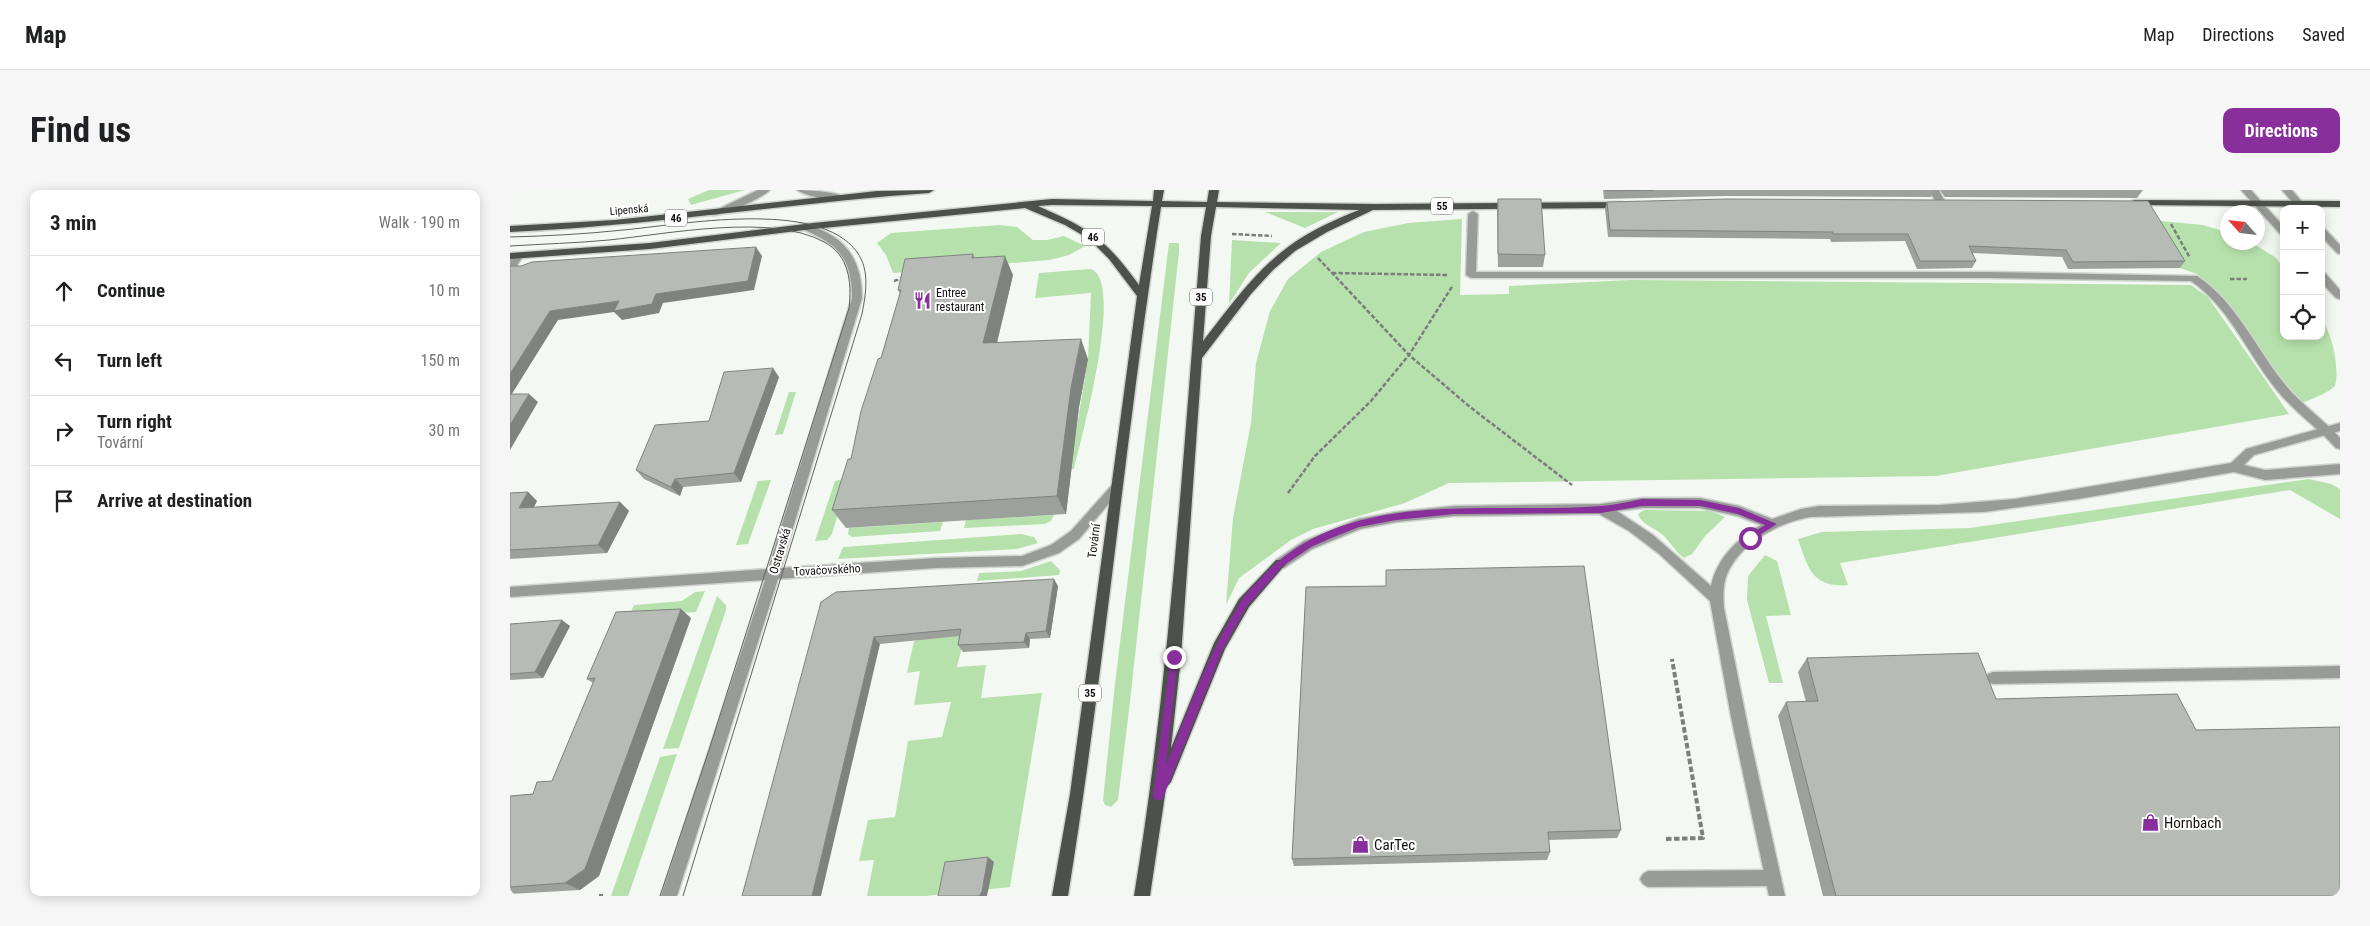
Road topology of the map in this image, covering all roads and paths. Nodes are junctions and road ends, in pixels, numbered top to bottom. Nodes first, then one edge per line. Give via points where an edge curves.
1 (765, 190) edge
2 (802, 190) edge
3 (929, 190) edge
4 (1159, 190) edge
5 (1214, 190) edge
6 (1934, 190) edge
7 (2246, 190) edge
8 (2287, 190) edge
9 (842, 198) junction
10 (1940, 202) edge
11 (1157, 203) junction
12 (2128, 203) edge
13 (1024, 204) junction
14 (1636, 204) edge
15 (2258, 204) junction
16 (2340, 204) edge
17 (1212, 205) junction
18 (2280, 205) edge
19 (2300, 205) edge
20 (2320, 205) edge
21 (1375, 206) junction
22 (715, 213) junction
23 (1473, 214) dead end
24 (2170, 223) dead end
25 (805, 227) junction
26 (510, 229) edge
27 (2280, 229) edge
28 (1232, 234) dead end
29 (2325, 234) edge
30 (1274, 236) dead end
31 (1312, 251) dead end
32 (2340, 251) edge
33 (514, 256) edge
34 (510, 268) edge
35 (1332, 273) junction
36 (1467, 275) junction
37 (906, 277) edge
38 (2192, 278) junction
39 (2325, 279) edge
40 (894, 280) dead end
41 (1142, 296) junction
42 (2340, 296) edge
43 (1409, 356) junction
44 (1196, 358) junction
45 (2340, 427) edge
46 (2328, 431) junction
47 (2340, 445) edge
48 (2234, 467) junction
49 (2340, 469) edge
50 (1116, 488) junction
51 (1576, 489) dead end
52 (1288, 493) dead end
53 (1601, 510) junction
54 (1773, 524) junction
55 (1280, 564) joint
56 (773, 573) junction
57 (510, 592) edge
58 (1717, 600) junction
59 (1672, 659) dead end
60 (2340, 672) edge
61 (1993, 678) dead end
62 (1158, 796) junction
63 (1666, 839) dead end
64 (1774, 878) junction
65 (1648, 879) dead end
66 (669, 896) edge
67 (1060, 896) edge
68 (1142, 896) edge
69 (1777, 896) edge

1 - 22 street
2 - 9 street
3 - 9 main road, Lipenská / 46
4 - 11 main road, Tovární / 35
5 - 17 main road, 35
6 - 10 street
7 - 15 street
8 - 19 street
9 - 22 main road, Lipenská / 46
11 - 13 main road
11 - 17 main road
11 - 41 main road, Tovární / 35
12 - 15 main road
13 - 25 main road, 46
13 - 41 main road, 46 via 1093,238
14 - 21 main road, 55
15 - 18 main road
15 - 27 street
16 - 20 main road
17 - 21 main road, 55
17 - 44 main road, 35 via 1206,236
21 - 44 main road via 1332,225 1282,256
22 - 26 main road, Lipenská / 46 via 602,225
23 - 36 street
24 - 38 path via 2192,262
25 - 33 main road, 46
25 - 56 street, Ostravská via 834,240 848,255 856,271 858,298
28 - 30 path
29 - 32 street
31 - 35 path
33 - 34 street
35 - 36 path
35 - 43 path
36 - 38 street
36 - 43 path via 1450,288
37 - 40 path
38 - 46 street via 2214,292 2279,385 2296,405
39 - 42 street
41 - 50 main road, Tovární / 35
43 - 51 path
43 - 52 path via 1371,401 1316,456
44 - 62 main road, 35 via 1174,657
45 - 46 street
46 - 47 street
46 - 48 street via 2250,452
48 - 49 street via 2265,475
48 - 54 street via 1985,506 1926,511 1815,512 1794,515
50 - 56 street, Tovačovského via 1075,535 1054,549 1022,561
50 - 67 main road, Tovární / 35
53 - 54 street via 1642,502 1700,503 1739,511
53 - 55 street via 1454,511 1396,517 1358,524 1331,534
53 - 58 street via 1642,532
54 - 58 street via 1750,538 1724,567
55 - 62 main road via 1244,603 1220,647
56 - 57 street, Tovačovského
56 - 66 street, Ostravská
58 - 64 street via 1733,692
59 - 63 path via 1703,838
60 - 61 street
62 - 68 main road, 35
64 - 65 street
64 - 69 street

